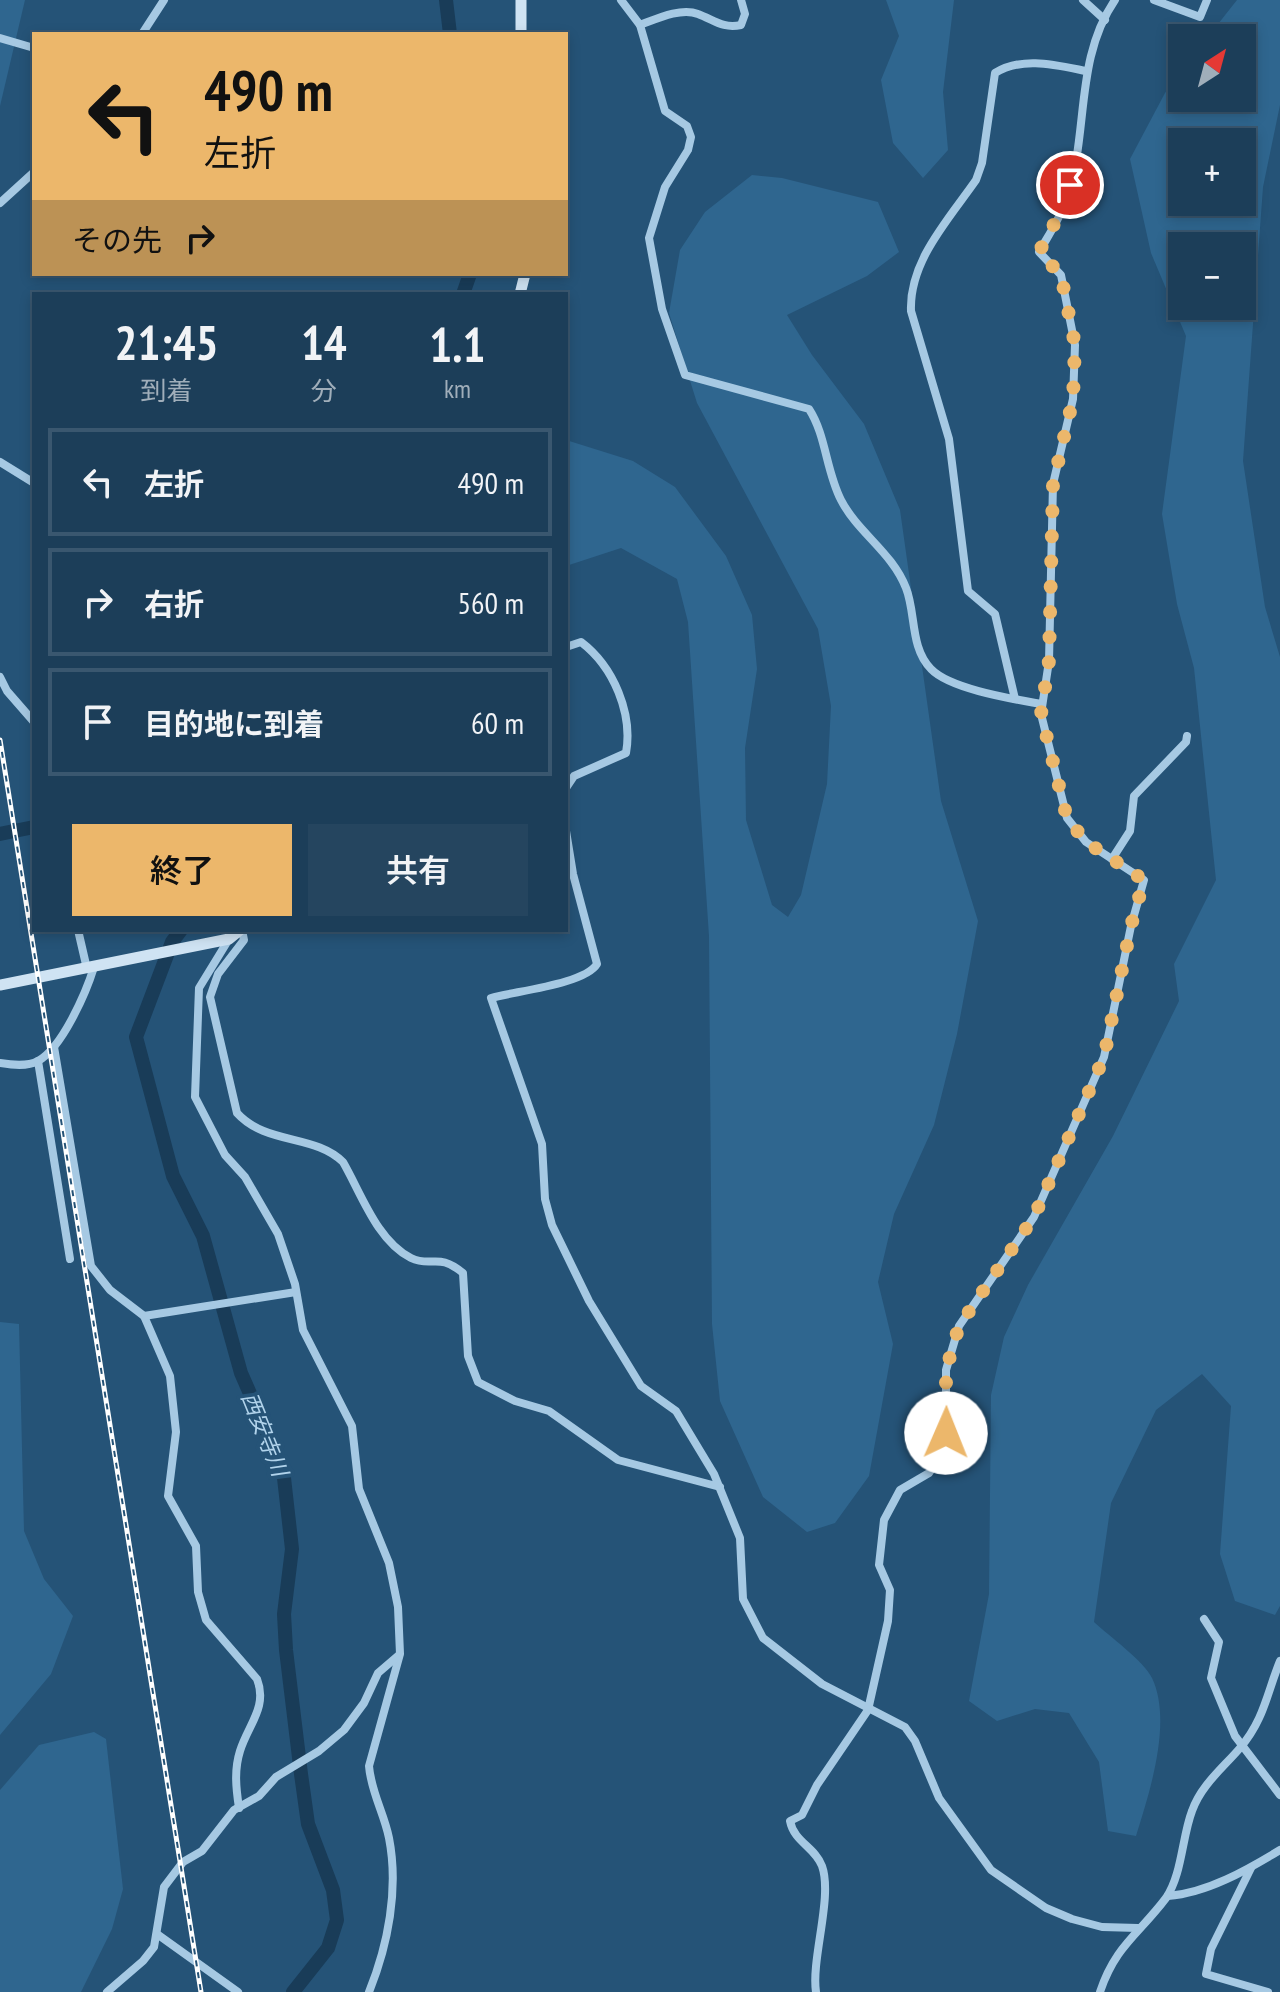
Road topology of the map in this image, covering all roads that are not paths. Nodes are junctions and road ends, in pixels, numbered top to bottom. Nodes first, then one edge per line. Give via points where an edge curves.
1 (164, 0) edge
2 (521, 0) edge
3 (621, 0) edge
4 (741, 0) edge
5 (1083, 0) edge
6 (1115, 0) edge
7 (1154, 0) edge
8 (1207, 0) edge
9 (1105, 20) junction
10 (640, 25) junction
11 (143, 32) edge
12 (521, 32) edge
13 (0, 38) edge
14 (32, 47) edge
15 (1086, 71) junction
16 (32, 174) edge
17 (0, 203) edge
18 (0, 462) edge
19 (32, 482) edge
20 (568, 646) edge
21 (0, 677) edge
22 (1015, 699) junction
23 (1041, 704) junction
24 (32, 720) edge
25 (1187, 736) dead end
26 (568, 785) edge
27 (568, 843) edge
28 (1112, 859) junction
29 (79, 932) edge
30 (238, 932) edge
31 (242, 932) edge
32 (229, 939) junction
33 (91, 968) junction
34 (0, 985) edge
35 (54, 1047) junction
36 (38, 1061) junction
37 (0, 1063) edge
38 (70, 1259) dead end
39 (296, 1292) junction
40 (144, 1316) junction
41 (720, 1487) junction
42 (1204, 1619) dead end
43 (400, 1654) junction
44 (1280, 1661) edge
45 (868, 1710) junction
46 (1241, 1747) junction
47 (1280, 1795) edge
48 (239, 1808) junction
49 (1280, 1850) edge
50 (1251, 1868) junction
51 (1168, 1896) junction
52 (1138, 1928) junction
53 (157, 1934) junction
54 (107, 1992) edge
55 (238, 1992) edge
56 (369, 1992) edge
57 (816, 1992) edge
58 (1100, 1992) edge
59 (1268, 1992) edge

1 - 11 street
2 - 12 main road
3 - 10 street
4 - 10 street via 741,25 714,23 695,12
5 - 9 street
6 - 9 street
7 - 8 street via 1200,17
9 - 15 street
10 - 22 street via 665,111 687,126 691,137 665,187 649,238 662,309 685,375 809,409 818,422 827,467 843,504 888,555 905,585 916,640 930,669 956,683
13 - 14 street
15 - 22 street via 1039,62 995,73 976,180 915,272 910,292 949,439 968,591 995,614
15 - 23 street via 1066,202 1039,252 1061,275 1075,345 1073,399 1053,484 1049,661
16 - 17 street
18 - 19 street
20 - 26 street via 581,642 598,661 621,697 630,732 626,753 574,776
21 - 24 street
22 - 23 street
23 - 28 street via 1067,818 1086,842
25 - 28 street via 1134,796 1130,831
27 - 41 street via 597,964 593,972 566,981 491,998 496,1021 537,1127 545,1199 573,1269 641,1386 676,1411
28 - 45 street via 1144,880 1104,1057 1034,1217 959,1326 946,1370 946,1433 939,1458 929,1473 900,1490 884,1520 879,1565 890,1590 888,1621
29 - 33 street
30 - 32 main road
31 - 41 street via 244,940 218,974 210,997 237,1113 261,1132 334,1152 388,1241 416,1260 443,1259 463,1273 468,1356 478,1382 549,1411 618,1460
32 - 33 main road
32 - 39 street via 199,988 195,1097 225,1155 245,1177 278,1234
33 - 34 main road
33 - 35 street via 89,985
35 - 36 street
35 - 40 street via 91,1266
36 - 37 street
36 - 38 street
39 - 40 street
39 - 43 street via 303,1330 352,1426 359,1489 389,1563
40 - 48 street via 170,1376 176,1432 168,1496 196,1546 198,1592 206,1620 261,1688 261,1703 237,1767
41 - 45 street via 740,1538 743,1599 763,1638 822,1684
42 - 46 street via 1219,1642 1211,1678
43 - 48 street via 378,1673 344,1730
43 - 56 street via 369,1766 389,1835 392,1877 384,1952
44 - 46 street via 1268,1706
45 - 52 street via 905,1727 939,1798 991,1870 1046,1908 1072,1919
45 - 57 street via 802,1815 790,1821 793,1834 822,1865
46 - 47 street
46 - 51 street via 1204,1787 1192,1810
48 - 53 street via 164,1887
49 - 50 street
50 - 51 street
50 - 59 street via 1211,1949 1206,1974
51 - 52 street
52 - 58 street via 1119,1951
53 - 54 street via 143,1961
53 - 55 street

